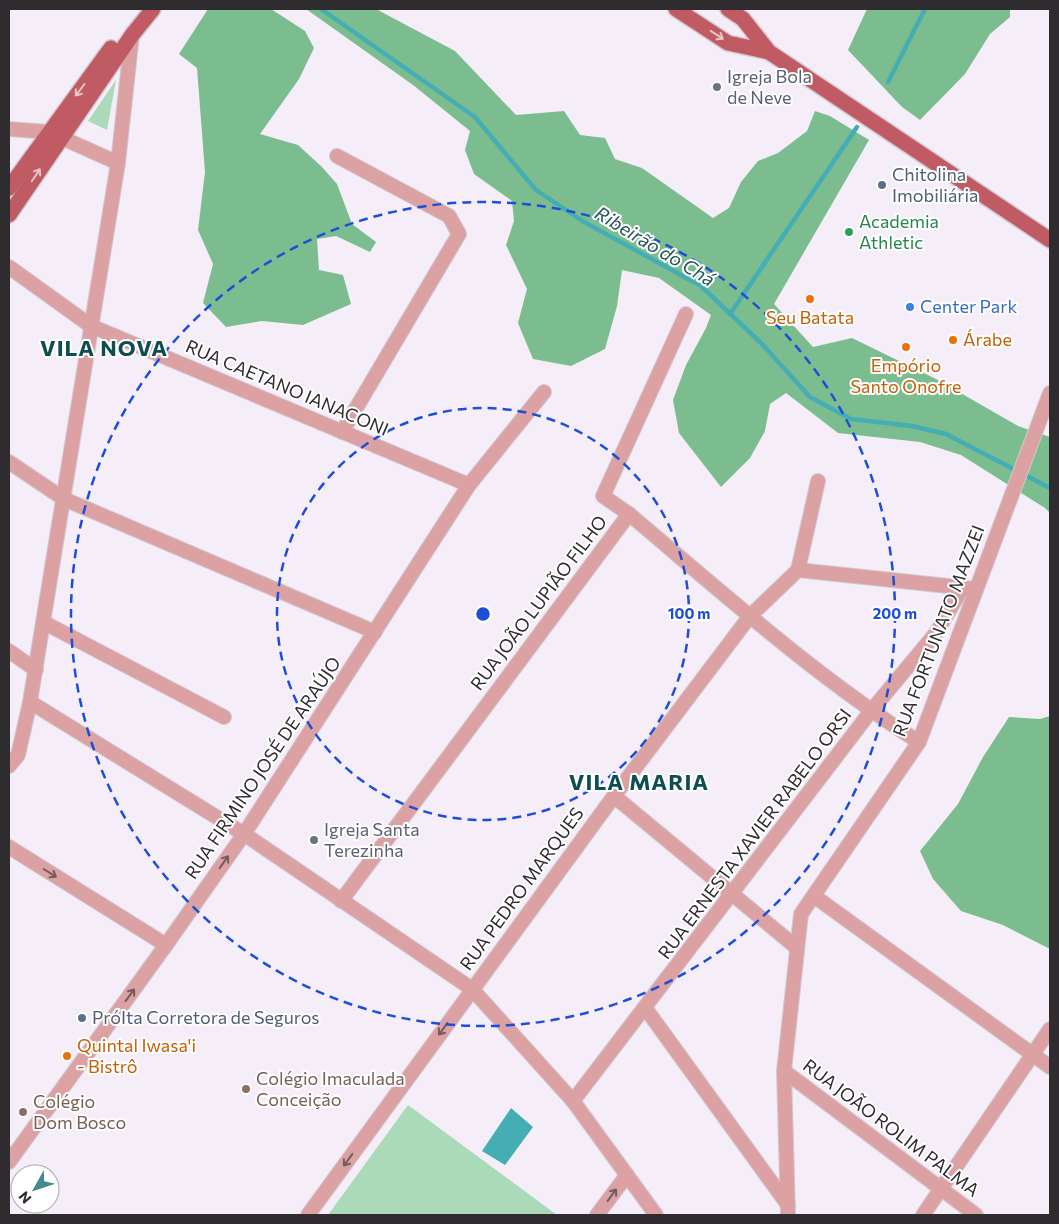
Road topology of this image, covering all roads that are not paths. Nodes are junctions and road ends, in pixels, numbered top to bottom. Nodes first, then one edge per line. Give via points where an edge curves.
1 (140, 9) edge
2 (153, 9) edge
3 (676, 9) edge
4 (728, 9) edge
5 (132, 35) junction
6 (769, 52) junction
7 (9, 129) edge
8 (55, 134) junction
9 (337, 156) dead end
10 (118, 162) junction
11 (9, 188) edge
12 (9, 215) edge
13 (1049, 237) edge
14 (9, 266) edge
15 (686, 314) dead end
16 (91, 326) junction
17 (544, 392) dead end
18 (1050, 393) edge
19 (342, 432) junction
20 (9, 462) edge
21 (818, 481) dead end
22 (469, 485) junction
23 (64, 499) junction
24 (629, 514) junction
25 (798, 570) junction
26 (969, 588) junction
27 (750, 616) junction
28 (44, 622) junction
29 (375, 632) junction
30 (9, 651) edge
31 (36, 670) junction
32 (30, 702) junction
33 (871, 712) junction
34 (224, 717) dead end
35 (919, 742) junction
36 (9, 766) edge
37 (614, 796) junction
38 (244, 834) junction
39 (9, 848) edge
40 (733, 894) junction
41 (814, 896) junction
42 (341, 901) junction
43 (166, 945) junction
44 (796, 947) junction
45 (472, 989) junction
46 (646, 1009) junction
47 (1050, 1029) edge
48 (1032, 1054) junction
49 (1050, 1067) edge
50 (784, 1071) junction
51 (573, 1101) junction
52 (9, 1162) edge
53 (627, 1175) junction
54 (942, 1190) junction
55 (788, 1210) edge
56 (308, 1215) edge
57 (597, 1215) edge
58 (656, 1215) edge
59 (923, 1215) edge
60 (976, 1215) edge

1 -> 8 main road
2 - 5 main road
3 -> 6 main road via 728,43
4 - 6 main road via 743,19
5 - 8 main road
5 - 10 street
6 - 13 main road
7 - 8 street
8 - 10 street
8 - 11 main road
12 -> 8 main road
9 - 19 street via 448,216 459,234
10 - 16 street
14 - 16 street, RUA CAETANO IANACONI
15 - 24 street, RUA JOÃO LUPIÃO FILHO via 603,496
16 - 19 street, RUA CAETANO IANACONI
16 - 23 street
17 - 22 street, RUA FIRMINO JOSÉ DE ARAÚJO
18 - 26 street, RUA FORTUNATO MAZZEI via 1022,468
19 - 22 street, RUA CAETANO IANACONI
20 - 23 street
21 - 25 street
22 - 29 street, RUA FIRMINO JOSÉ DE ARAÚJO
23 - 28 street
23 - 29 street
24 - 27 street
24 - 42 street, RUA JOÃO LUPIÃO FILHO
25 - 26 street
25 - 27 street, RUA PEDRO MARQUES
26 - 33 street, RUA ERNESTA XAVIER RABELO ORSI
26 - 35 street, RUA FORTUNATO MAZZEI
27 - 33 street
27 - 37 street, RUA PEDRO MARQUES
28 - 31 street
28 - 34 street
29 - 38 street, RUA FIRMINO JOSÉ DE ARAÚJO
30 - 31 street
31 - 32 street
32 - 36 street via 18,755
32 - 38 street
33 - 35 street
33 - 40 street, RUA ERNESTA XAVIER RABELO ORSI
35 - 41 street, RUA FORTUNATO MAZZEI
37 - 40 street
37 - 45 street, RUA PEDRO MARQUES
38 - 42 street
43 -> 38 street, RUA FIRMINO JOSÉ DE ARAÚJO
39 -> 43 street
40 - 44 street
40 - 46 street, RUA ERNESTA XAVIER RABELO ORSI
41 - 44 street, RUA FORTUNATO MAZZEI via 801,914
41 - 48 street
42 - 45 street
52 -> 43 street, RUA FIRMINO JOSÉ DE ARAÚJO
44 - 50 street, RUA FORTUNATO MAZZEI
45 - 51 street
45 -> 56 street, RUA PEDRO MARQUES
46 - 51 street, RUA ERNESTA XAVIER RABELO ORSI
46 - 55 street
47 - 48 street
48 - 49 street
48 - 54 street
50 - 54 street, RUA JOÃO ROLIM PALMA
50 - 55 street, RUA FORTUNATO MAZZEI
51 - 53 street
57 -> 53 street
53 - 58 street
54 - 59 street
54 - 60 street, RUA JOÃO ROLIM PALMA

